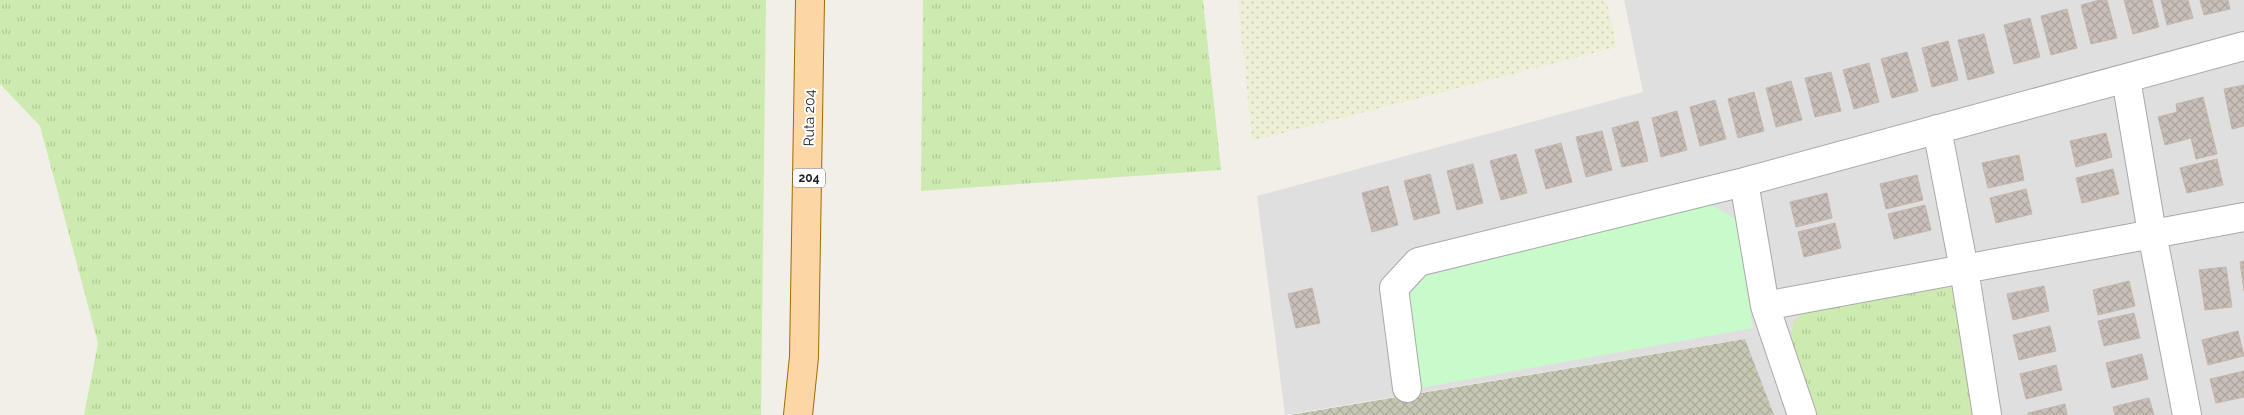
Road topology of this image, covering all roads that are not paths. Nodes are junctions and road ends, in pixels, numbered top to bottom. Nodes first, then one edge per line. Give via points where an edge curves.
1 (810, 0) edge
2 (2244, 46) edge
3 (2126, 79) junction
4 (1937, 129) junction
5 (1744, 182) junction
6 (2244, 217) edge
7 (2152, 233) junction
8 (1964, 269) junction
9 (1765, 306) junction
10 (804, 357) junction
11 (1407, 388) dead end
12 (798, 415) edge
13 (810, 415) edge
14 (1802, 415) edge
15 (1987, 415) edge
16 (2187, 415) edge

1 - 10 main road, Ruta 204 / 204
2 - 3 street
3 - 4 street
3 - 7 street
4 - 5 street
4 - 8 street
5 - 9 street
5 - 11 street via 1418,262 1394,288
6 - 7 street
7 - 8 street
7 - 16 street
8 - 9 street
8 - 15 street
9 - 14 street
10 - 12 main road, Ruta 204 / 204
10 - 13 main road, Ruta 204 / 204

